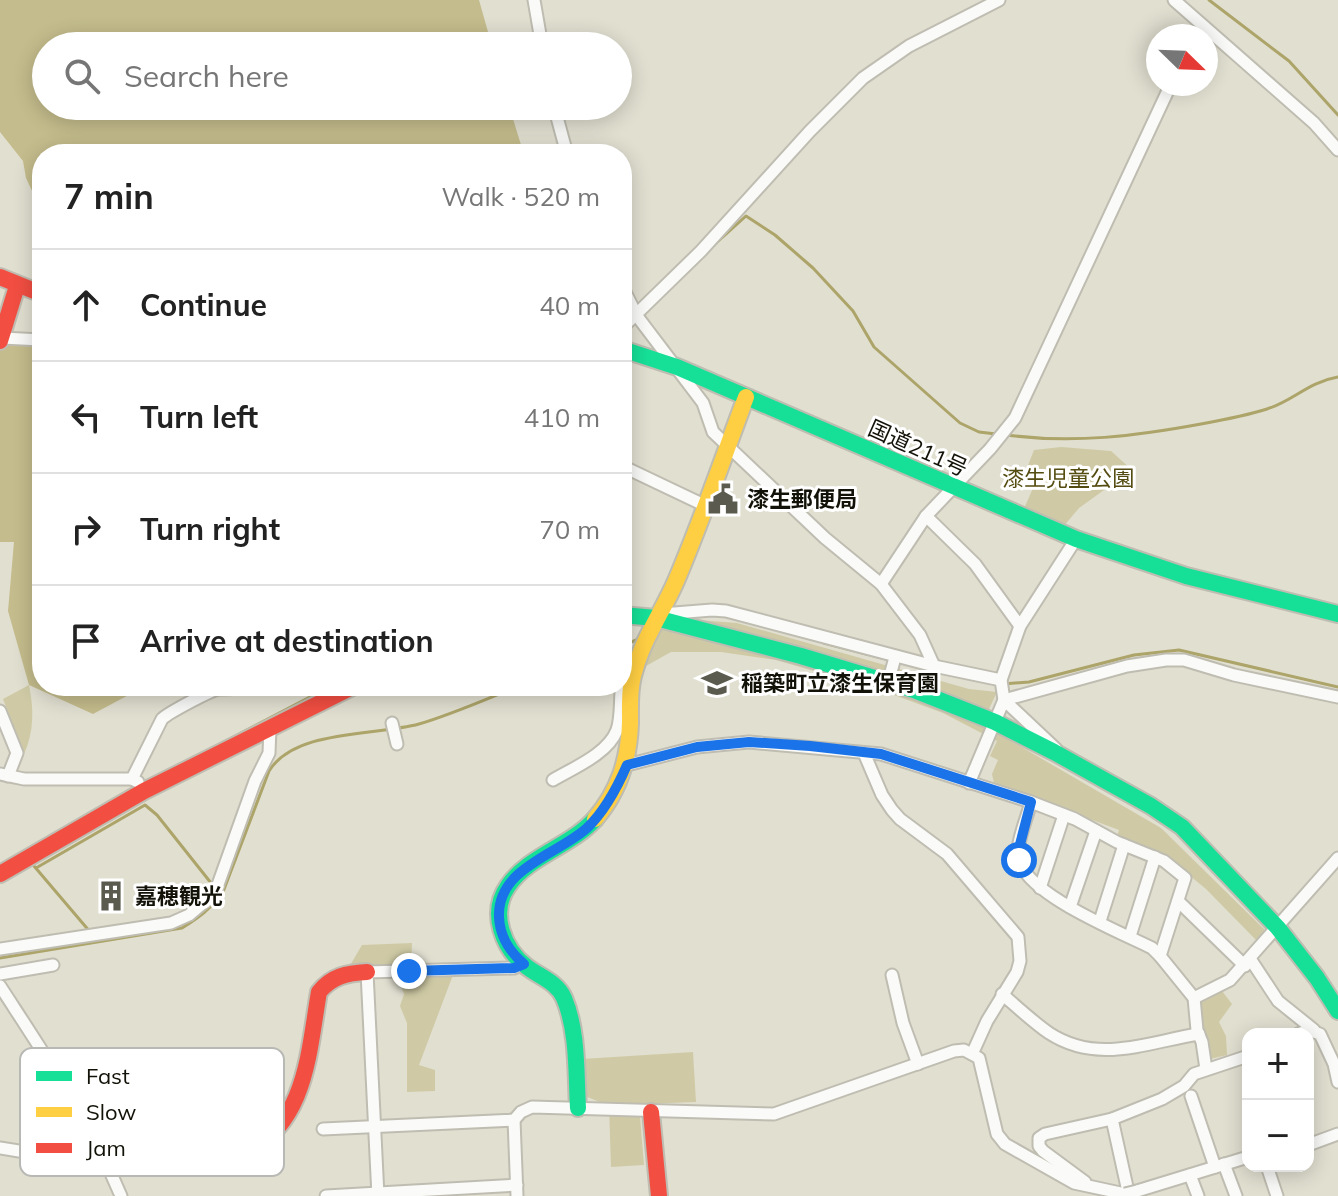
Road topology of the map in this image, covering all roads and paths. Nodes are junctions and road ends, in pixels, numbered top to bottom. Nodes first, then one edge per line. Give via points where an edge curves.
1 (534, 0) edge
2 (999, 0) edge
3 (1174, 0) edge
4 (1199, 23) joint
5 (540, 32) edge
6 (1165, 96) edge
7 (558, 120) edge
8 (564, 144) edge
9 (1338, 150) edge
10 (0, 277) edge
11 (17, 286) junction
12 (32, 291) edge
13 (632, 306) edge
14 (637, 316) junction
15 (632, 320) edge
16 (2, 330) edge
17 (32, 338) edge
18 (632, 352) edge
19 (677, 367) junction
20 (746, 397) junction
21 (728, 447) junction
22 (632, 471) edge
23 (951, 487) junction
24 (706, 506) junction
25 (926, 516) junction
26 (1076, 539) junction
27 (881, 584) junction
28 (1338, 614) edge
29 (632, 615) edge
30 (659, 616) junction
31 (1020, 626) junction
32 (934, 666) junction
33 (1001, 680) junction
34 (632, 687) edge
35 (204, 696) edge
36 (334, 696) edge
37 (621, 696) edge
38 (631, 696) edge
39 (1338, 697) edge
40 (1004, 700) junction
41 (0, 711) edge
42 (995, 722) junction
43 (392, 723) dead end
44 (270, 728) junction
45 (397, 744) dead end
46 (864, 753) junction
47 (1065, 758) junction
48 (627, 765) junction
49 (4, 775) edge
50 (553, 780) dead end
51 (969, 783) junction
52 (138, 785) junction
53 (1031, 802) junction
54 (1064, 815) junction
55 (1096, 831) junction
56 (1124, 845) junction
57 (1155, 857) junction
58 (1338, 858) edge
59 (0, 874) edge
60 (1040, 888) junction
61 (1178, 901) junction
62 (1070, 907) junction
63 (1100, 921) junction
64 (1278, 928) junction
65 (1130, 936) junction
66 (0, 949) edge
67 (1160, 956) junction
68 (1248, 963) junction
69 (524, 964) junction
70 (53, 965) dead end
71 (367, 972) junction
72 (0, 974) edge
73 (892, 975) dead end
74 (0, 986) edge
75 (1002, 994) junction
76 (1194, 998) junction
77 (1338, 1011) edge
78 (1312, 1028) edge
79 (1314, 1030) edge
80 (1199, 1034) junction
81 (40, 1048) edge
82 (973, 1052) junction
83 (1242, 1058) edge
84 (918, 1064) junction
85 (1206, 1069) junction
86 (1338, 1082) edge
87 (1191, 1096) dead end
88 (578, 1108) junction
89 (651, 1112) junction
90 (284, 1118) edge
91 (1112, 1119) junction
92 (514, 1120) junction
93 (375, 1126) junction
94 (323, 1129) dead end
95 (1338, 1134) edge
96 (1314, 1143) edge
97 (0, 1148) edge
98 (20, 1151) edge
99 (1242, 1159) edge
100 (1219, 1165) junction
101 (1269, 1172) edge
102 (1190, 1175) junction
103 (113, 1176) edge
104 (1095, 1188) junction
105 (517, 1190) edge
106 (378, 1194) edge
107 (1126, 1194) edge
108 (121, 1196) edge
109 (326, 1196) edge
110 (659, 1196) edge
111 (1198, 1196) edge
112 (1236, 1196) edge
113 (1277, 1196) edge

1 - 5 street
2 - 14 street via 909,46 863,78
3 - 4 street
4 - 9 street
6 - 23 street via 1015,418
7 - 8 street
10 - 11 main road
11 - 12 main road
11 - 16 main road
13 - 14 street
14 - 15 street
14 - 19 street
16 - 17 street
18 - 19 main road, 国道211号
19 - 20 main road, 国道211号
19 - 21 street via 703,403 713,432
20 - 21 main road
20 - 23 main road, 国道211号
21 - 24 main road
21 - 27 street
22 - 24 street
23 - 25 street
23 - 26 main road, 国道211号
24 - 30 main road
25 - 27 street
25 - 31 street via 975,564
26 - 28 main road, 国道211号 via 1186,576
26 - 31 street
27 - 32 street via 920,635
29 - 30 main road
30 - 32 street via 726,611
30 - 34 main road via 637,662
30 - 42 main road via 900,685
31 - 33 street
32 - 33 street
33 - 40 street
35 - 52 street via 162,719
36 - 44 main road
37 - 50 street via 617,732 610,741
38 - 48 main road
39 - 40 street via 1166,660
40 - 42 street
40 - 47 street
41 - 49 street via 17,753
42 - 47 main road
42 - 51 street
43 - 45 street
44 - 52 main road
44 - 66 street via 269,753 215,893 189,915 171,923
46 - 48 street via 749,742 697,747
46 - 51 street
46 - 75 street via 892,810 947,854 1018,937 1017,972
47 - 64 main road via 1182,827
48 - 69 main road via 590,825 506,886 499,929
49 - 52 street
51 - 53 street
52 - 59 main road
53 - 54 street
53 - 60 street via 1018,852 1022,867
54 - 55 street
54 - 60 street
55 - 56 street
55 - 62 street
56 - 57 street
56 - 63 street
57 - 61 street via 1185,878
57 - 65 street
58 - 64 street
60 - 62 street
61 - 67 street
61 - 68 street
62 - 63 street
63 - 65 street
64 - 68 street
64 - 77 main road
65 - 67 street
67 - 76 street
68 - 76 street via 1230,980
68 - 78 street via 1278,1001
69 - 71 street
69 - 88 main road via 563,994
70 - 72 street
71 - 90 main road via 335,976 319,992 302,1088
71 - 93 street
73 - 84 street
74 - 81 street
75 - 80 street via 1049,1033 1085,1049 1124,1050
75 - 82 street
76 - 80 street
79 - 86 street via 1326,1043
80 - 85 street
82 - 84 street via 954,1051
82 - 104 street via 983,1068 997,1134 1005,1144 1074,1183
83 - 85 street
84 - 89 street via 774,1114
85 - 91 street via 1162,1099
87 - 100 street
88 - 89 street
88 - 92 street via 532,1107
89 - 110 main road
91 - 104 street via 1045,1134 1038,1143
91 - 107 street
92 - 93 street
92 - 105 street
93 - 94 street
93 - 106 street
95 - 96 street
97 - 98 street
99 - 100 street
100 - 102 street
100 - 112 street
101 - 113 street
102 - 107 street
102 - 111 street
103 - 108 street
104 - 107 street
105 - 106 street
106 - 109 street

